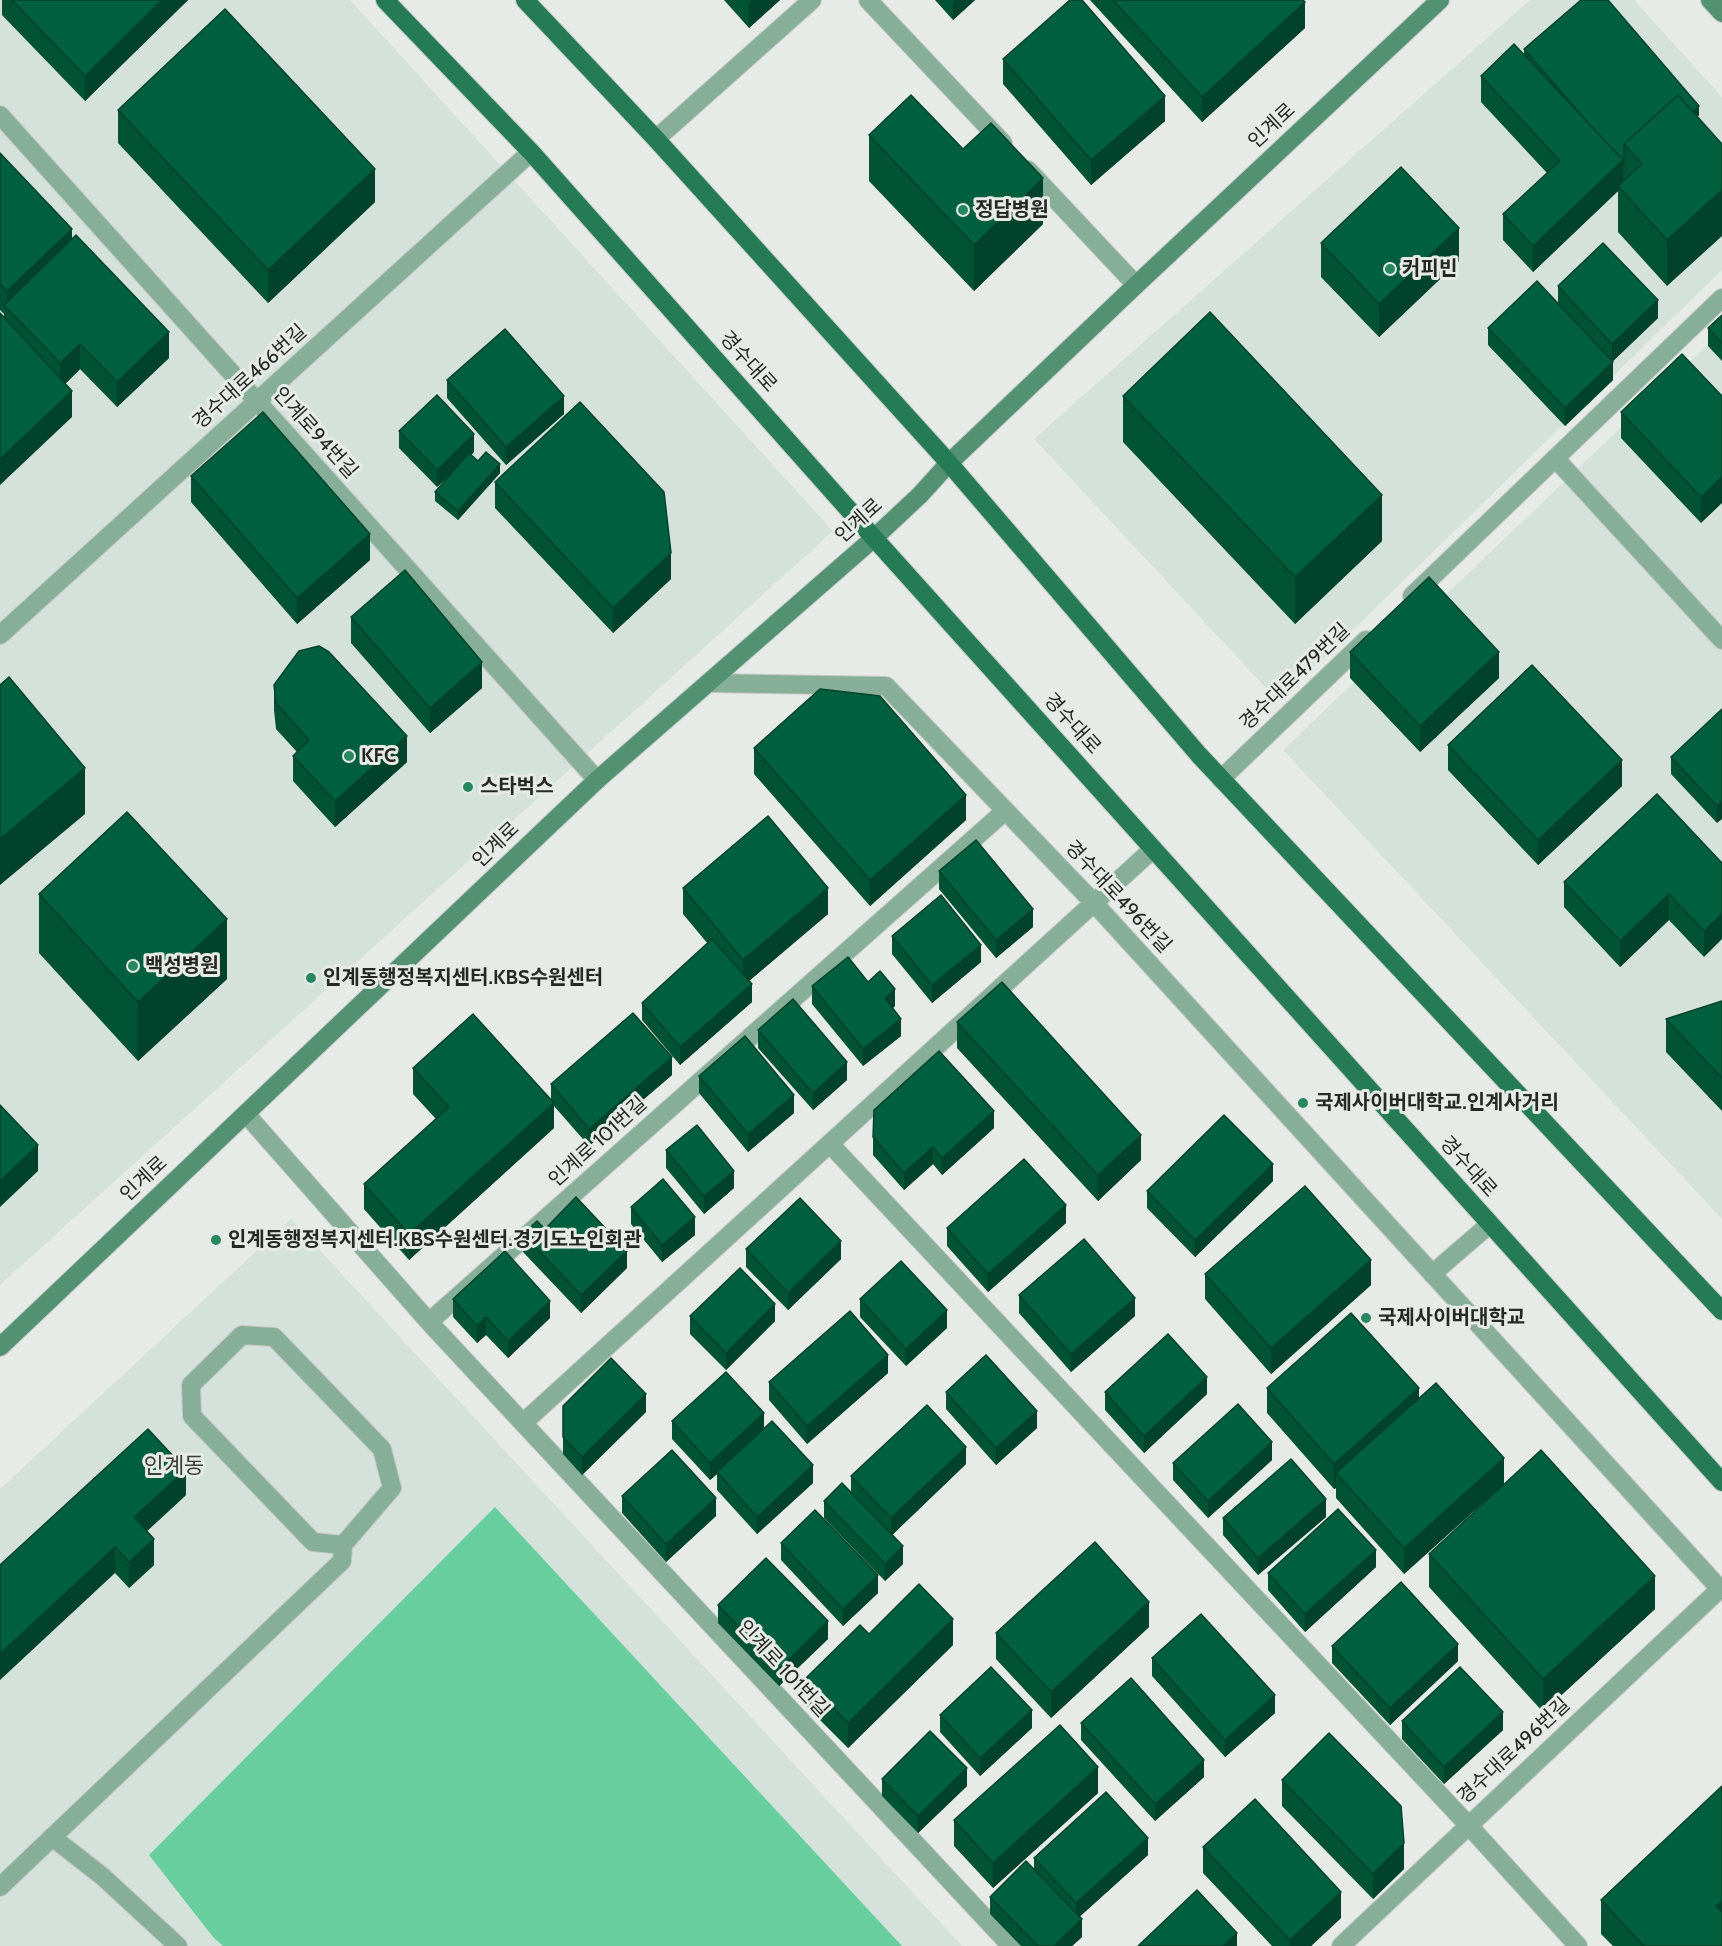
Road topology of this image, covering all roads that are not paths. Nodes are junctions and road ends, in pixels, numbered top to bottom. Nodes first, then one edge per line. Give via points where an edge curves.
1 (385, 0) edge
2 (525, 0) edge
3 (812, 0) edge
4 (868, 0) edge
5 (1440, 0) edge
6 (1710, 0) edge
7 (1722, 13) edge
8 (0, 115) edge
9 (656, 139) junction
10 (531, 152) junction
11 (1136, 285) junction
12 (1722, 297) edge
13 (257, 401) junction
14 (1555, 458) junction
15 (949, 463) junction
16 (874, 538) junction
17 (1401, 606) edge
18 (1375, 631) edge
19 (0, 635) edge
20 (1722, 640) edge
21 (708, 683) junction
22 (597, 780) junction
23 (1221, 780) junction
24 (1005, 811) junction
25 (1153, 849) junction
26 (1094, 903) junction
27 (246, 1114) junction
28 (830, 1144) junction
29 (1490, 1224) junction
30 (1432, 1274) junction
31 (1722, 1311) edge
32 (429, 1323) junction
33 (0, 1347) edge
34 (523, 1423) junction
35 (1722, 1482) edge
36 (343, 1545) junction
37 (1721, 1588) edge
38 (1468, 1825) junction
39 (52, 1837) junction
40 (0, 1887) edge
41 (178, 1946) edge
42 (1011, 1946) edge
43 (1341, 1946) edge
44 (1578, 1946) edge

1 - 10 main road, 경수대로
2 - 9 main road
3 - 9 street
4 - 11 street
5 - 11 street, 인계로
6 - 7 street
8 - 13 street, 인계로94번길
9 - 15 main road
10 - 13 street, 경수대로466번길
10 - 16 main road, 경수대로
11 - 15 street, 인계로
12 - 14 street
13 - 19 street, 경수대로466번길
13 - 22 street, 인계로94번길
14 - 17 street
14 - 20 street
15 - 16 street, 인계로
15 - 23 main road
16 - 21 street, 인계로
16 - 25 main road, 경수대로
18 - 23 street, 경수대로479번길
21 - 22 street, 인계로
21 - 24 street, 경수대로496번길 via 886,686
22 - 27 street, 인계로
23 - 31 main road
24 - 26 street, 경수대로496번길
24 - 32 street, 인계로 101번길
25 - 26 street
25 - 29 main road, 경수대로
26 - 28 street
26 - 30 street, 경수대로496번길
27 - 32 street
27 - 33 street, 인계로
28 - 34 street
28 - 38 street
29 - 30 street
29 - 35 main road, 경수대로
30 - 37 street, 경수대로496번길
32 - 34 street, 인계로 101번길
34 - 42 street, 인계로 101번길
36 - 36 street via 392,1488 382,1449 274,1337 242,1335 191,1385 192,1416 313,1542
36 - 39 street via 342,1561
37 - 38 street, 경수대로496번길
38 - 43 street, 경수대로496번길
38 - 44 street
39 - 40 street
39 - 41 street via 102,1876

